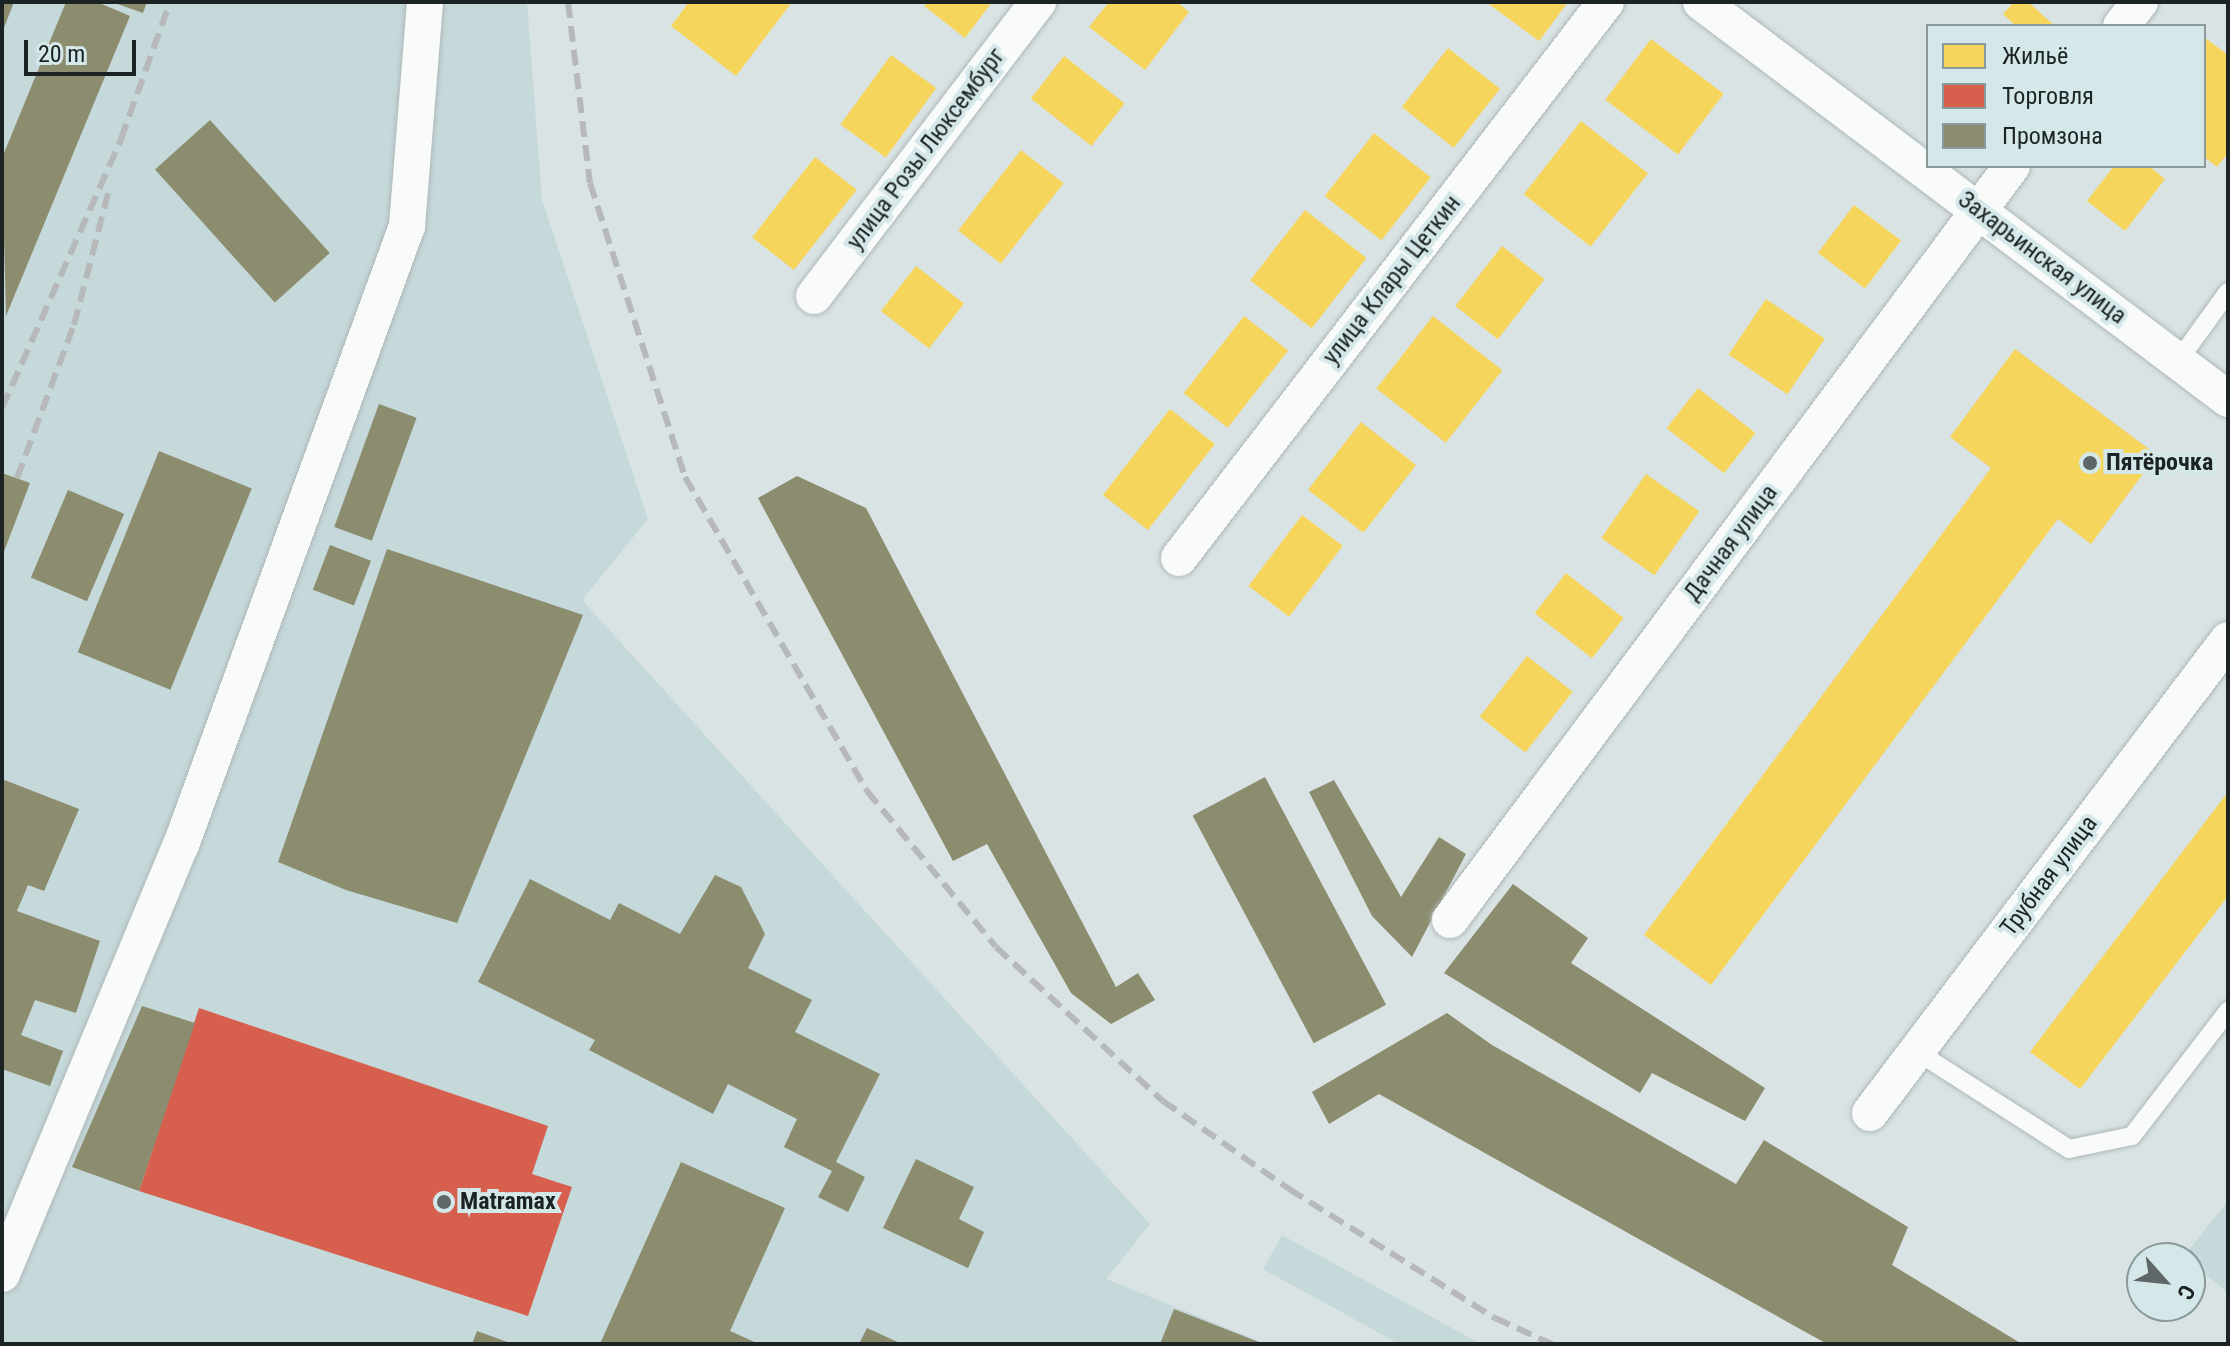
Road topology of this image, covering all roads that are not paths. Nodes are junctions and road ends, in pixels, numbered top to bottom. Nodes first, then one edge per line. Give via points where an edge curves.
1 (425, 2) edge
2 (1038, 2) edge
3 (1606, 2) edge
4 (1701, 2) edge
5 (2140, 2) edge
6 (2123, 24) edge
7 (2010, 168) edge
8 (1978, 210) junction
9 (2228, 292) edge
10 (814, 296) dead end
11 (2178, 361) junction
12 (2228, 399) edge
13 (1179, 558) dead end
14 (2228, 640) edge
15 (1450, 920) dead end
16 (2228, 1011) edge
17 (1916, 1051) junction
18 (1870, 1113) dead end
19 (2, 1274) edge

1 - 19 street via 407,226 181,845
2 - 10 street, улица Розы Люксембург
3 - 13 street, улица Клары Цеткин
4 - 8 street, Захарьинская улица
5 - 6 street
7 - 8 street, Дачная улица
8 - 11 street, Захарьинская улица
8 - 15 street, Дачная улица
9 - 11 lane
11 - 12 street, Захарьинская улица
14 - 17 street, Трубная улица
16 - 17 lane via 2132,1136 2069,1149
17 - 18 street, Трубная улица

